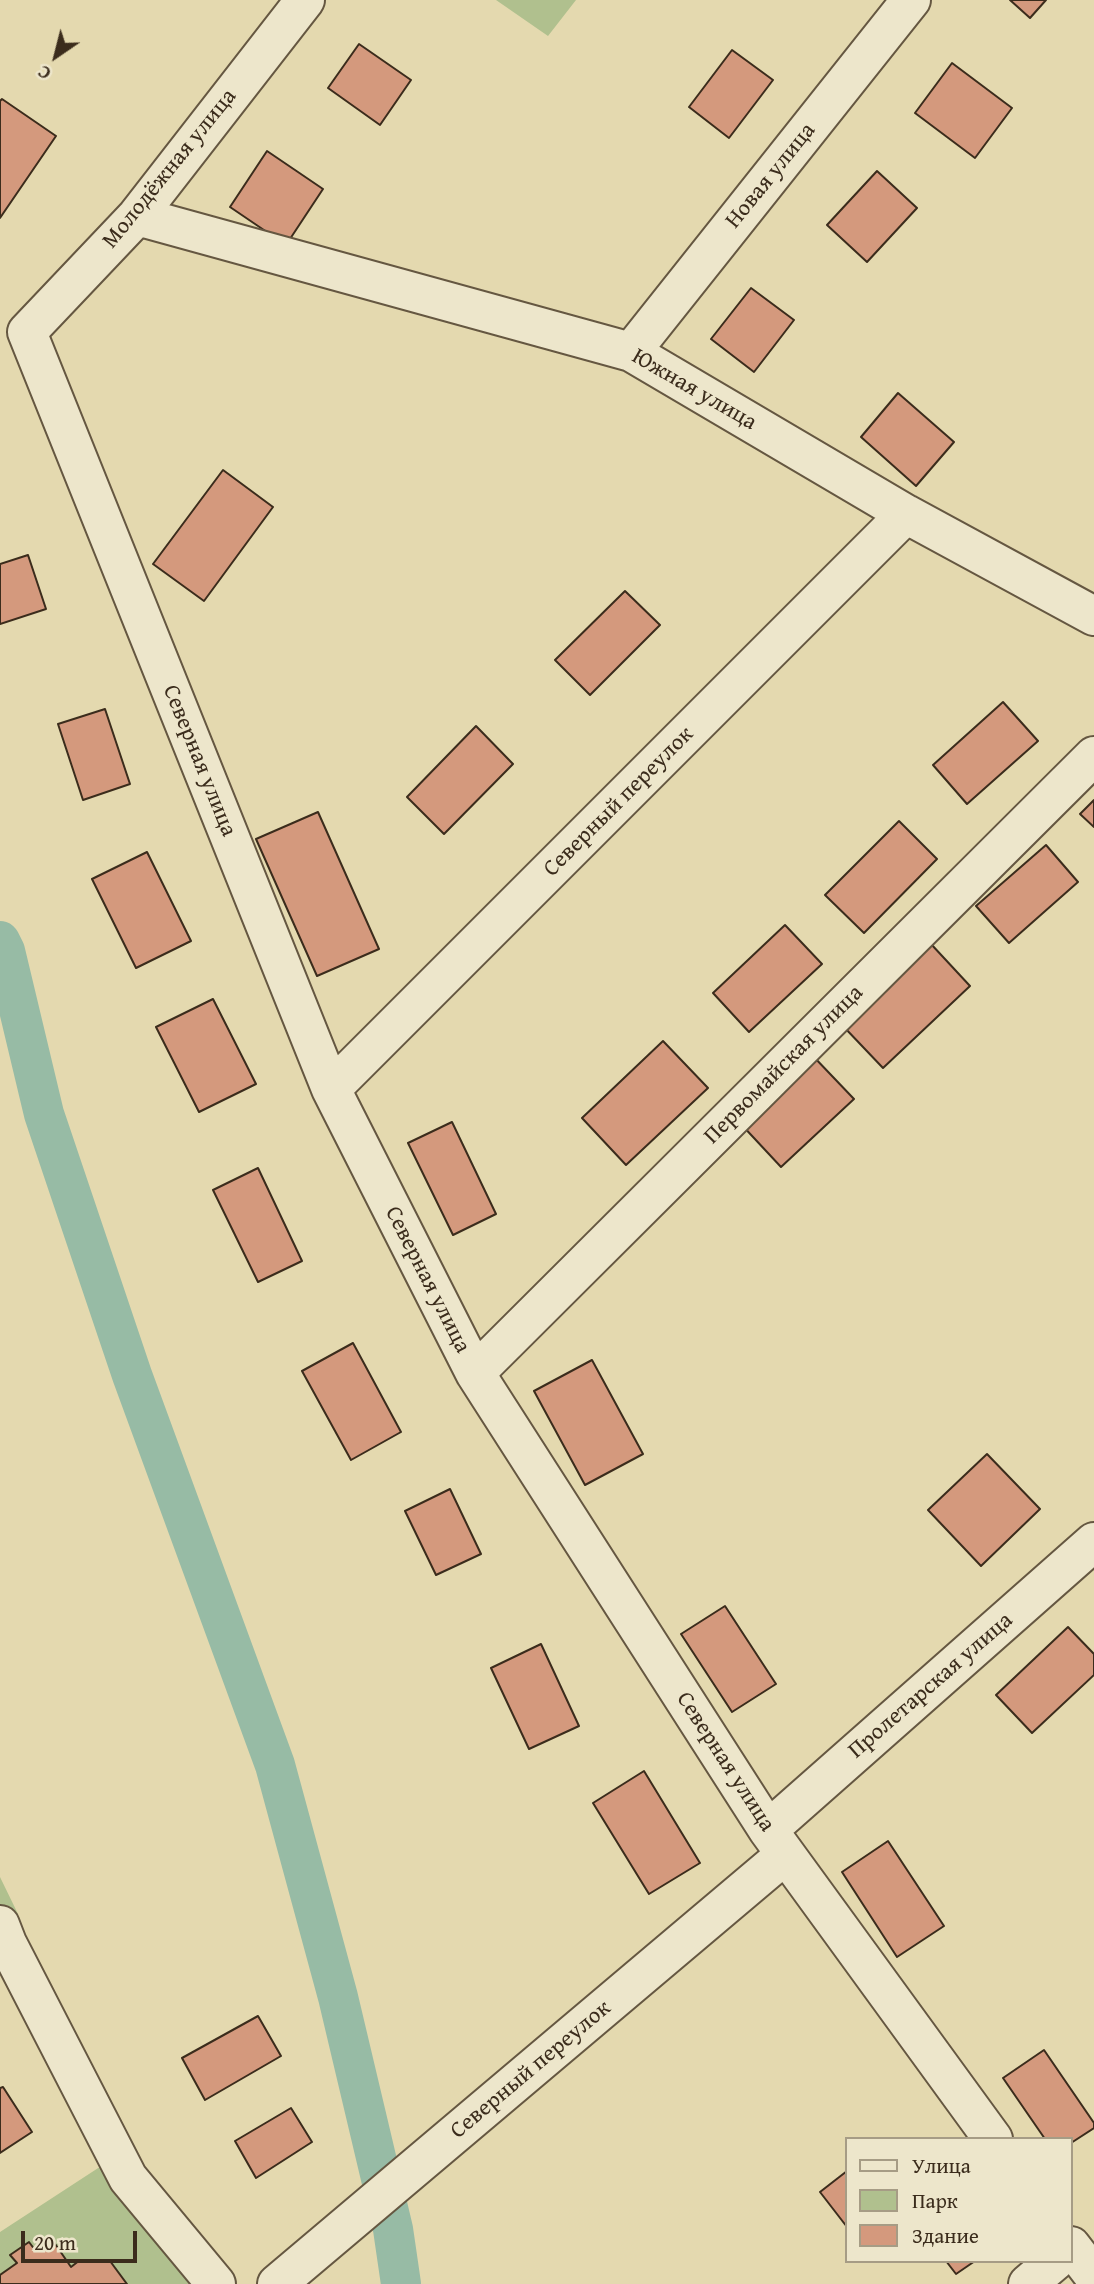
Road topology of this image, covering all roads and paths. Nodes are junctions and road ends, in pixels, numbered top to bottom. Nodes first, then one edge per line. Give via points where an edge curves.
1 (305, 0) edge
2 (911, 0) edge
3 (137, 216) junction
4 (14, 325) edge
5 (631, 352) junction
6 (906, 514) junction
7 (1094, 616) edge
8 (1094, 756) edge
9 (331, 1089) junction
10 (475, 1373) junction
11 (1094, 1542) edge
12 (777, 1842) junction
13 (2, 1939) edge
14 (992, 2137) edge
15 (1068, 2263) edge
16 (216, 2284) edge
17 (277, 2284) edge
18 (1028, 2284) edge

1 - 3 street, Молодёжная улица
2 - 5 street, Новая улица
3 - 4 street, Молодёжная улица
3 - 5 street, Южная улица
4 - 9 street, Северная улица
5 - 6 street, Южная улица
6 - 7 street, Южная улица
6 - 9 street, Северный переулок
8 - 10 street, Первомайская улица
9 - 10 street, Северная улица
10 - 12 street, Северная улица
11 - 12 street, Пролетарская улица
12 - 14 street, Северная улица
12 - 17 street, Северный переулок via 455,2133
13 - 16 street via 128,2178
15 - 18 street

